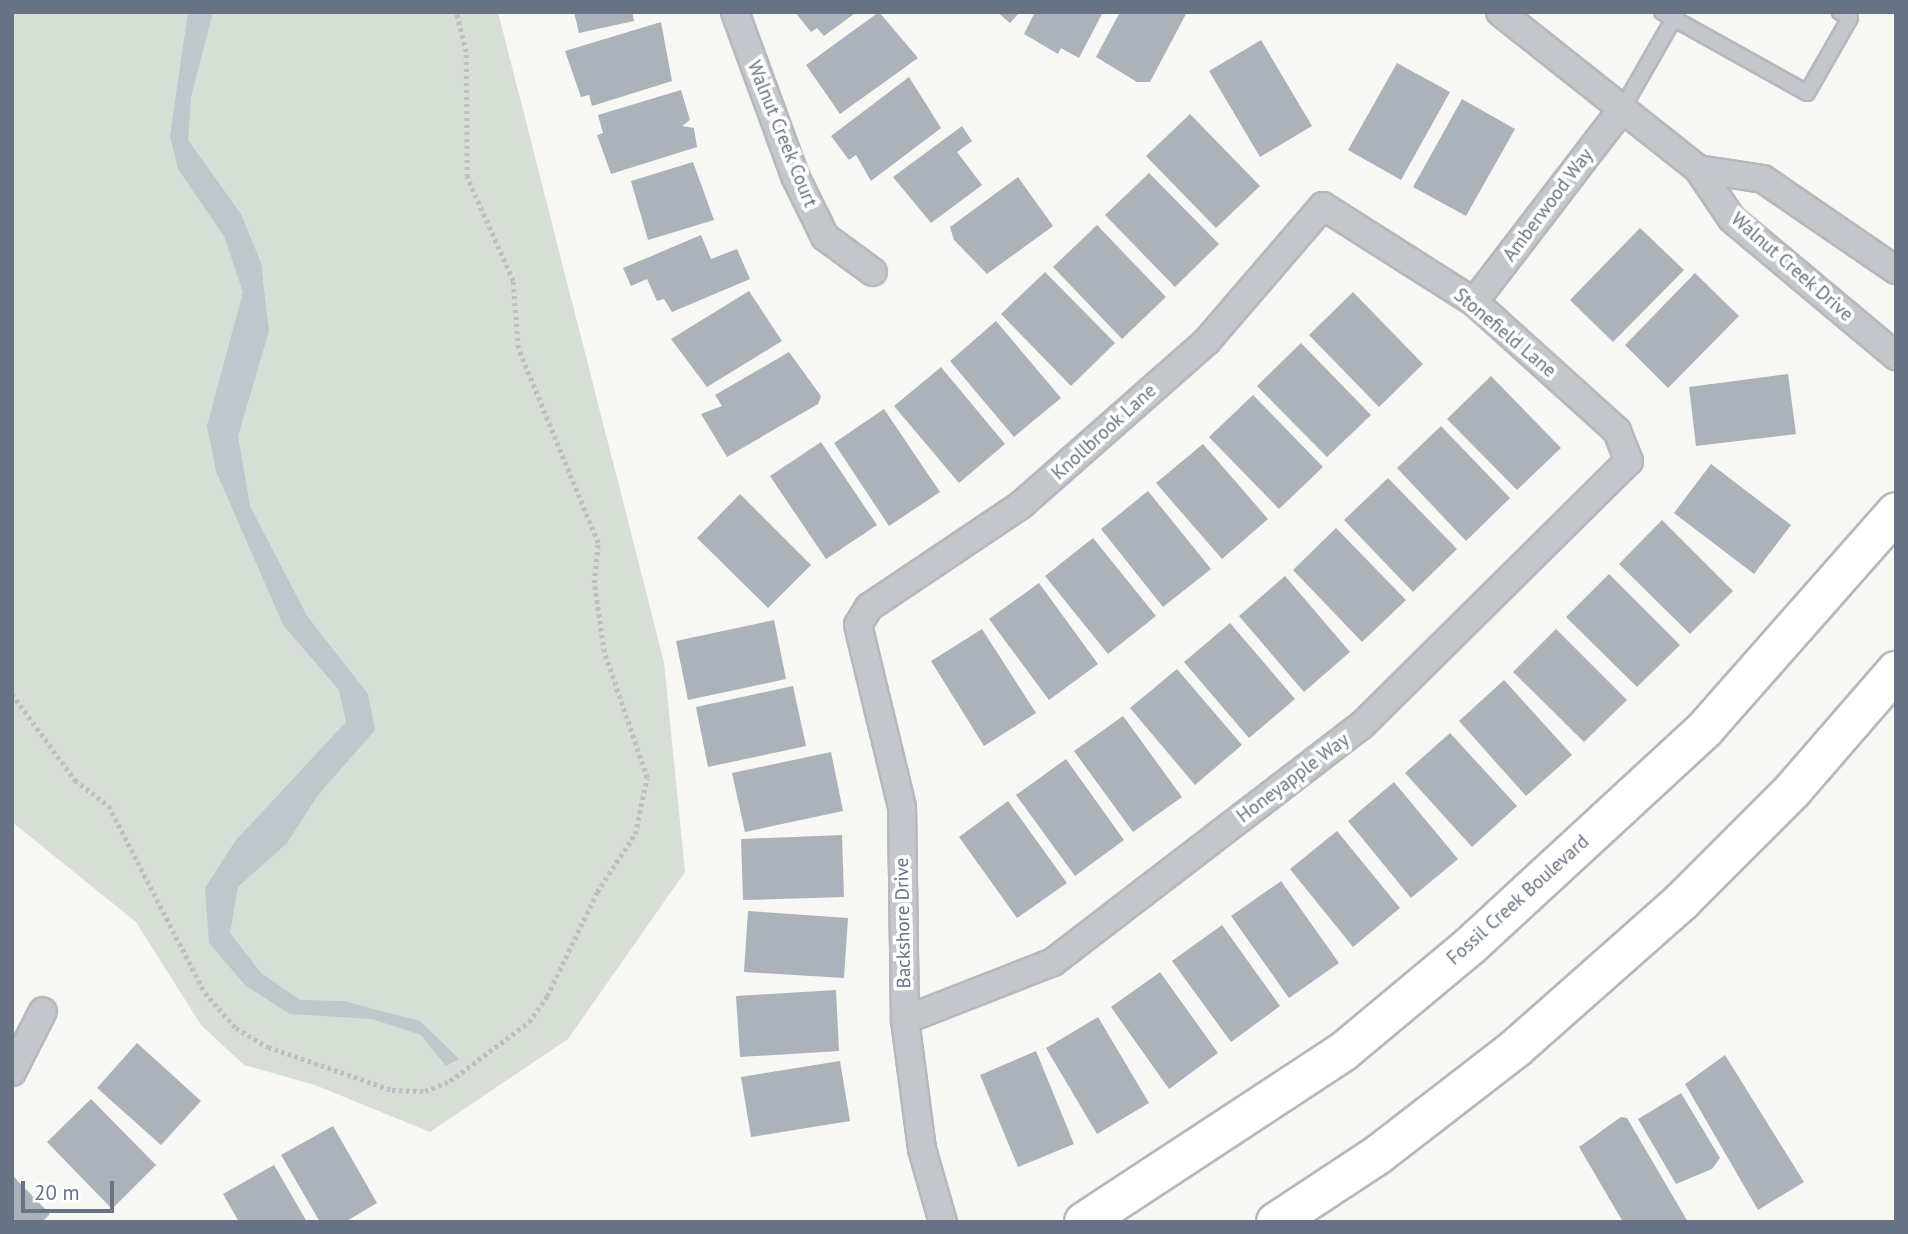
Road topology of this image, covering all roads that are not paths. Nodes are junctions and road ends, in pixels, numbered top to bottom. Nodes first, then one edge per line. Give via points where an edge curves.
1 (734, 12) edge
2 (1500, 12) edge
3 (1671, 14) edge
4 (1848, 14) edge
5 (1622, 109) junction
6 (1698, 169) junction
7 (1323, 206) joint
8 (1896, 270) edge
9 (873, 272) dead end
10 (1474, 302) junction
11 (1896, 356) edge
12 (1629, 461) joint
13 (1896, 512) edge
14 (858, 625) joint
15 (1896, 671) edge
16 (43, 1011) dead end
17 (905, 1020) junction
18 (12, 1072) edge
19 (943, 1222) edge
20 (1084, 1222) edge
21 (1276, 1222) edge

1 - 9 street, Walnut Creek Court via 795,176 825,237
2 - 5 street, Walnut Creek Drive
3 - 4 lane via 1807,93
3 - 5 lane
5 - 6 street, Walnut Creek Drive
5 - 10 street, Amberwood Way
6 - 8 street, Walnut Creek Drive via 1763,179
6 - 11 street, Walnut Creek Drive via 1732,219
7 - 10 street, Stonefield Lane
7 - 14 street, Knollbrook Lane via 1207,341 1021,505 869,607
10 - 12 street, Stonefield Lane via 1617,431
12 - 17 street, Honeyapple Way via 1350,734 1053,962
13 - 20 main road, Fossil Creek Boulevard via 1704,729 1470,946 1344,1051
14 - 17 street, Backshore Drive via 902,807
15 - 21 main road via 1783,801 1537,1030 1380,1154
16 - 18 street
17 - 19 street, Backshore Drive via 922,1149

